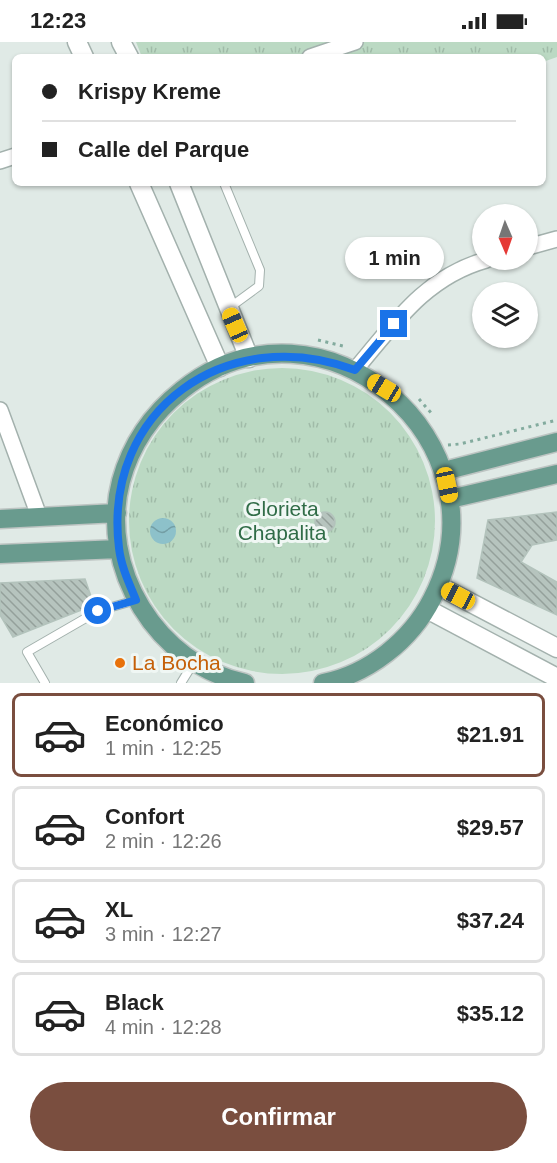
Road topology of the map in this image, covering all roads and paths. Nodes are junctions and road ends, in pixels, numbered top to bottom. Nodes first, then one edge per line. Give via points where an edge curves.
1 (355, 42) edge
2 (319, 54) edge
3 (140, 186) edge
4 (180, 186) edge
5 (225, 186) edge
6 (557, 239) edge
7 (538, 245) edge
8 (472, 263) edge
9 (228, 309) junction
10 (312, 340) dead end
11 (344, 346) dead end
12 (249, 358) junction
13 (220, 367) junction
14 (355, 370) junction
15 (417, 397) dead end
16 (0, 410) edge
17 (557, 420) edge
18 (435, 421) dead end
19 (443, 442) dead end
20 (557, 442) edge
21 (444, 471) junction
22 (557, 474) edge
23 (450, 499) junction
24 (117, 513) junction
25 (39, 516) junction
26 (0, 519) edge
27 (119, 549) junction
28 (0, 554) edge
29 (439, 586) junction
30 (136, 600) junction
31 (427, 609) junction
32 (557, 648) edge
33 (194, 662) junction
34 (557, 678) edge
35 (45, 683) edge
36 (181, 683) edge
37 (245, 683) edge
38 (323, 683) edge

1 - 2 street
3 - 13 street
4 - 9 street
5 - 9 lane via 260,270 259,285
6 - 7 street
8 - 14 street via 420,294
9 - 12 street
10 - 11 path
12 - 13 main road
12 - 14 main road via 303,356
13 - 24 main road via 168,401 147,425 121,482
14 - 21 main road via 410,411 430,439
15 - 18 path
16 - 25 street
17 - 19 path via 460,444
20 - 21 main road
21 - 23 main road
22 - 23 main road
23 - 29 main road via 452,529
24 - 25 main road
24 - 27 main road
25 - 26 main road
27 - 28 main road
27 - 30 main road
29 - 31 main road
29 - 32 street
30 - 33 main road via 158,630
30 - 35 lane via 98,611 27,652
31 - 34 street
31 - 38 main road via 412,629 374,662
33 - 36 lane
33 - 37 main road

